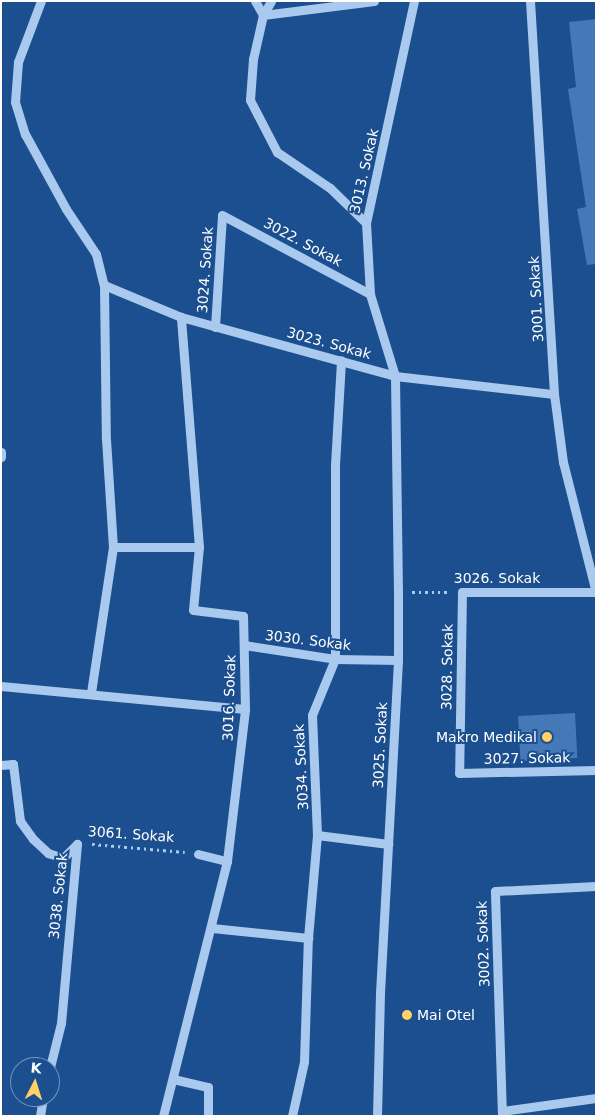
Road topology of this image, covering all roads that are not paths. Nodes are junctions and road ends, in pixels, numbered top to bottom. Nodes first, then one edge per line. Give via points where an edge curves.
1 (40, 1) edge
2 (255, 1) edge
3 (271, 1) edge
4 (374, 1) edge
5 (414, 1) edge
6 (530, 1) edge
7 (263, 15) junction
8 (222, 215) joint
9 (366, 223) junction
10 (104, 285) junction
11 (370, 294) junction
12 (181, 317) junction
13 (215, 327) junction
14 (341, 360) junction
15 (395, 376) junction
16 (554, 394) junction
17 (1, 452) edge
18 (1, 457) edge
19 (199, 546) junction
20 (112, 547) junction
21 (462, 592) joint
22 (596, 592) edge
23 (244, 645) junction
24 (335, 659) junction
25 (398, 660) junction
26 (1, 686) edge
27 (91, 693) junction
28 (245, 709) junction
29 (1, 765) edge
30 (596, 770) edge
31 (459, 773) joint
32 (317, 835) junction
33 (388, 844) junction
34 (198, 854) dead end
35 (227, 861) junction
36 (596, 886) edge
37 (212, 928) junction
38 (308, 938) junction
39 (52, 1057) edge
40 (172, 1079) junction
41 (596, 1098) edge
42 (502, 1113) edge
43 (163, 1116) edge
44 (208, 1116) edge
45 (292, 1116) edge
46 (377, 1116) edge

1 - 10 street via 18,62 15,102 25,134 96,254
2 - 7 street
3 - 7 street
4 - 7 street
5 - 9 street, 3013. Sokak
6 - 16 street, 3001. Sokak
7 - 9 street via 253,59 250,100 277,152 330,188
8 - 11 street, 3022. Sokak
8 - 13 street, 3024. Sokak
9 - 11 street, 3013. Sokak
10 - 12 street, 3023. Sokak
10 - 20 street via 106,439
11 - 15 street, 3013. Sokak
12 - 13 street, 3023. Sokak
12 - 19 street, 3016. Sokak
13 - 14 street, 3023. Sokak
14 - 15 street, 3023. Sokak
14 - 24 street, 3034. Sokak via 335,465
15 - 16 street, 3023. Sokak
15 - 25 street, 3025. Sokak
16 - 22 street, 3001. Sokak via 563,462
17 - 18 street
19 - 20 street
19 - 23 street, 3016. Sokak via 193,610 243,616
20 - 27 street
21 - 22 street, 3026. Sokak
21 - 31 street, 3028. Sokak
23 - 24 street, 3030. Sokak
23 - 28 street, 3016. Sokak
24 - 25 street, 3030. Sokak
24 - 32 street, 3034. Sokak via 312,715
25 - 33 street, 3025. Sokak
26 - 27 street
27 - 28 street
28 - 35 street, 3016. Sokak
29 - 39 street, 3038. Sokak via 13,764 20,821 33,839 48,853 63,858 77,844 61,1023
30 - 31 street, 3027. Sokak
32 - 33 street
32 - 38 street, 3034. Sokak
33 - 46 street, 3025. Sokak
34 - 35 street
35 - 37 street, 3016. Sokak
36 - 42 street, 3002. Sokak via 495,891
37 - 38 street
37 - 40 street, 3016. Sokak
38 - 45 street, 3034. Sokak via 304,1062
40 - 43 street, 3016. Sokak
40 - 44 street via 208,1087
41 - 42 street

